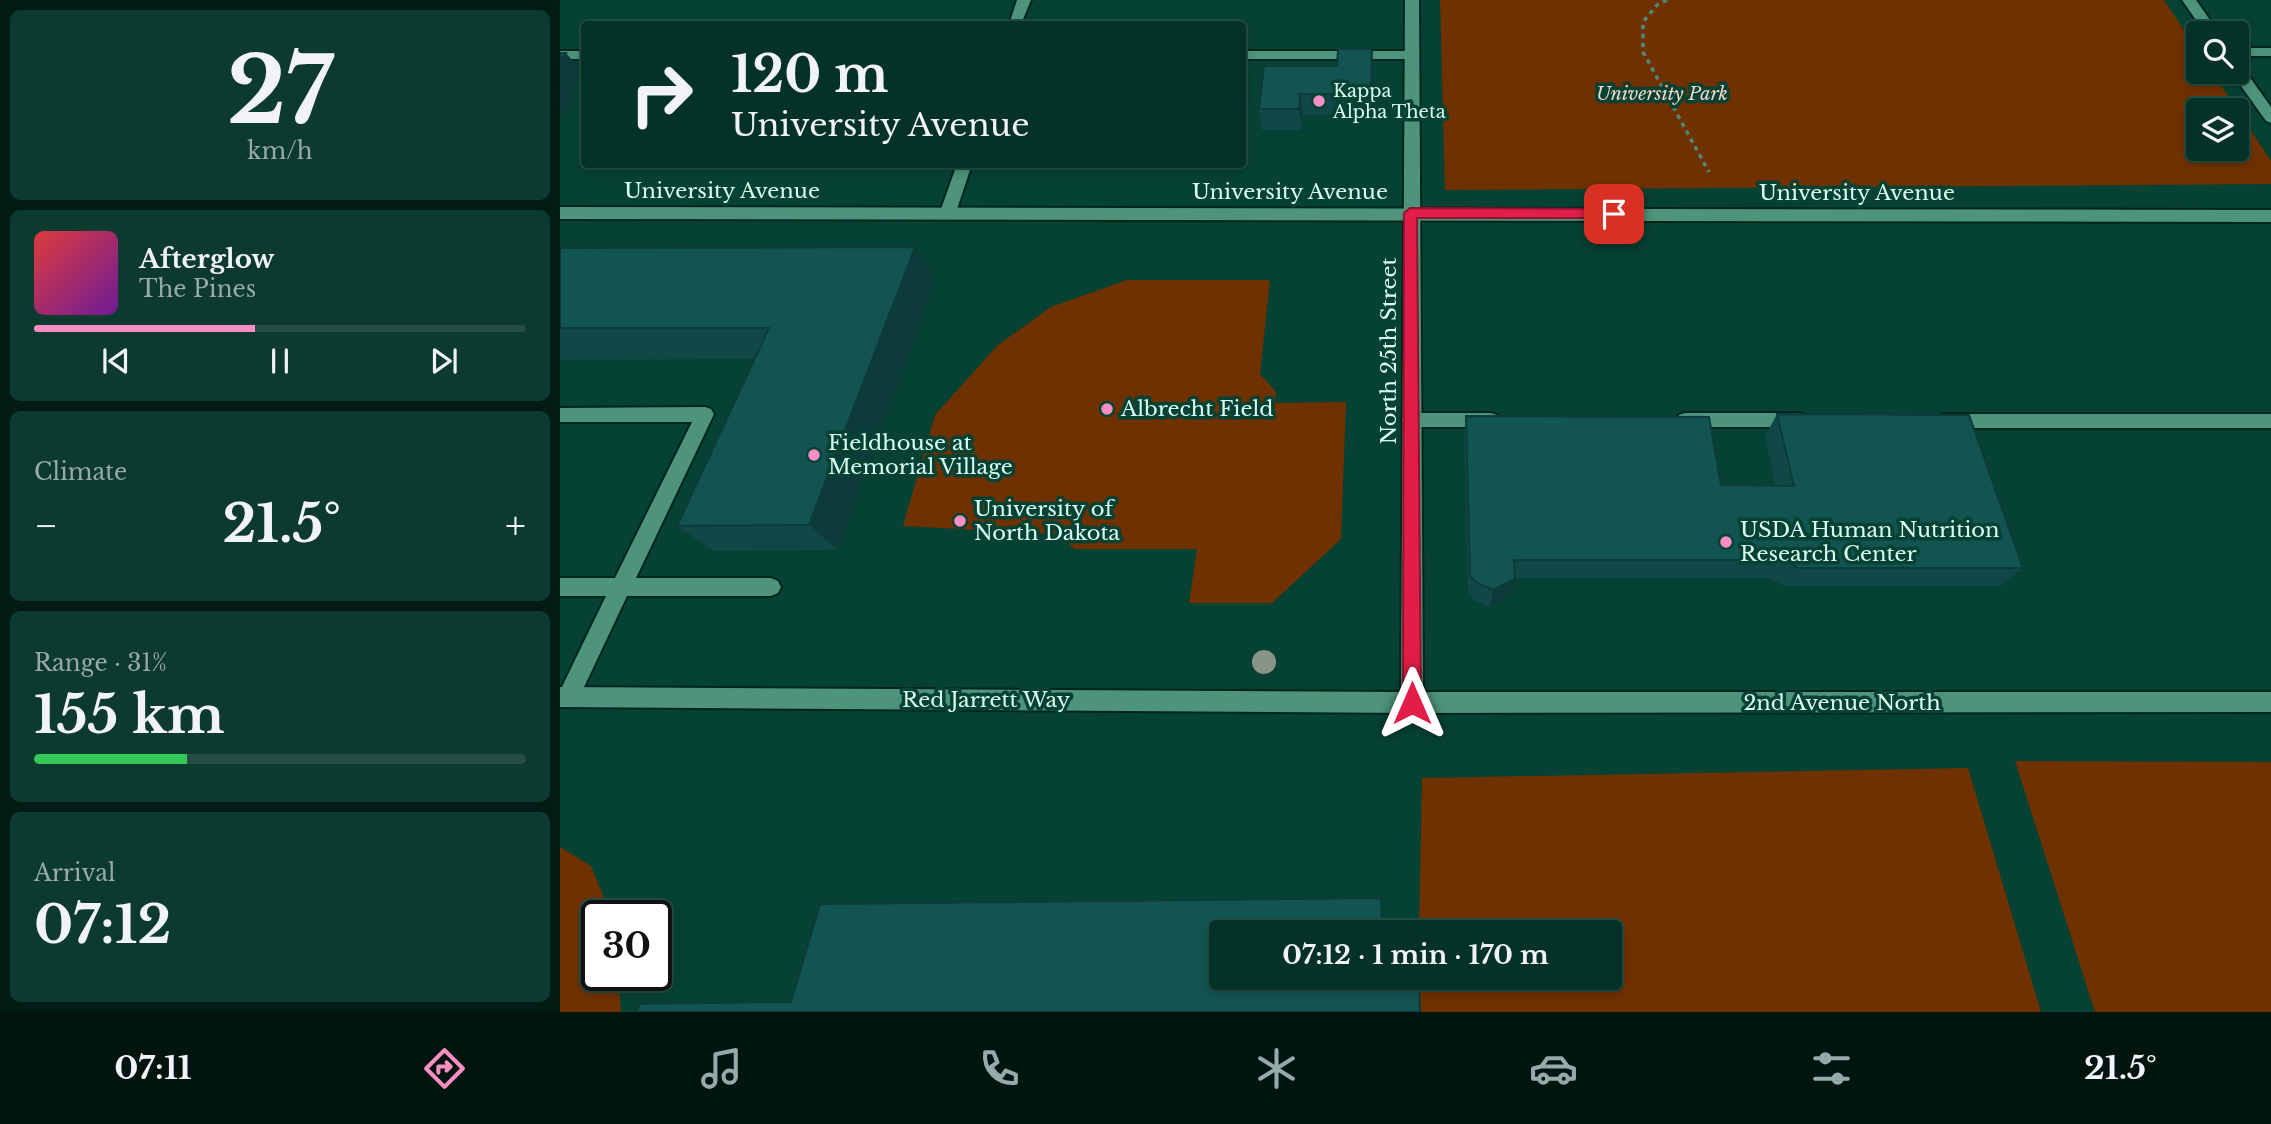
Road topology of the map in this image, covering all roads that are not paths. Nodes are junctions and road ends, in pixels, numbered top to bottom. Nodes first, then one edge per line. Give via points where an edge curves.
1 (1024, 0) edge
2 (1412, 0) edge
3 (2189, 0) edge
4 (1016, 21) edge
5 (2204, 21) edge
6 (2249, 52) edge
7 (2271, 52) edge
8 (560, 55) edge
9 (581, 55) edge
10 (1246, 55) edge
11 (1411, 55) junction
12 (2247, 84) edge
13 (2271, 118) edge
14 (964, 168) edge
15 (948, 212) junction
16 (560, 213) edge
17 (1410, 213) junction
18 (2271, 216) edge
19 (560, 415) edge
20 (1411, 419) junction
21 (1510, 420) edge
22 (1662, 420) edge
23 (1814, 420) edge
24 (1925, 421) edge
25 (2271, 421) edge
26 (560, 587) edge
27 (621, 587) junction
28 (771, 587) dead end
29 (564, 697) edge
30 (2271, 702) edge
31 (1412, 703) junction

1 - 4 street
2 - 11 street, North 25th Street
3 - 5 street
6 - 7 street
8 - 9 street
10 - 11 street
11 - 17 street, North 25th Street
12 - 13 street
14 - 15 street
15 - 16 street, University Avenue
15 - 17 street, University Avenue
17 - 18 street, University Avenue
17 - 20 street, North 25th Street
19 - 27 street via 705,414
20 - 21 street
20 - 31 street, North 25th Street
22 - 23 street
24 - 25 street
26 - 27 street
27 - 28 street
27 - 29 street
29 - 31 street, Red Jarrett Way
30 - 31 street, 2nd Avenue North

